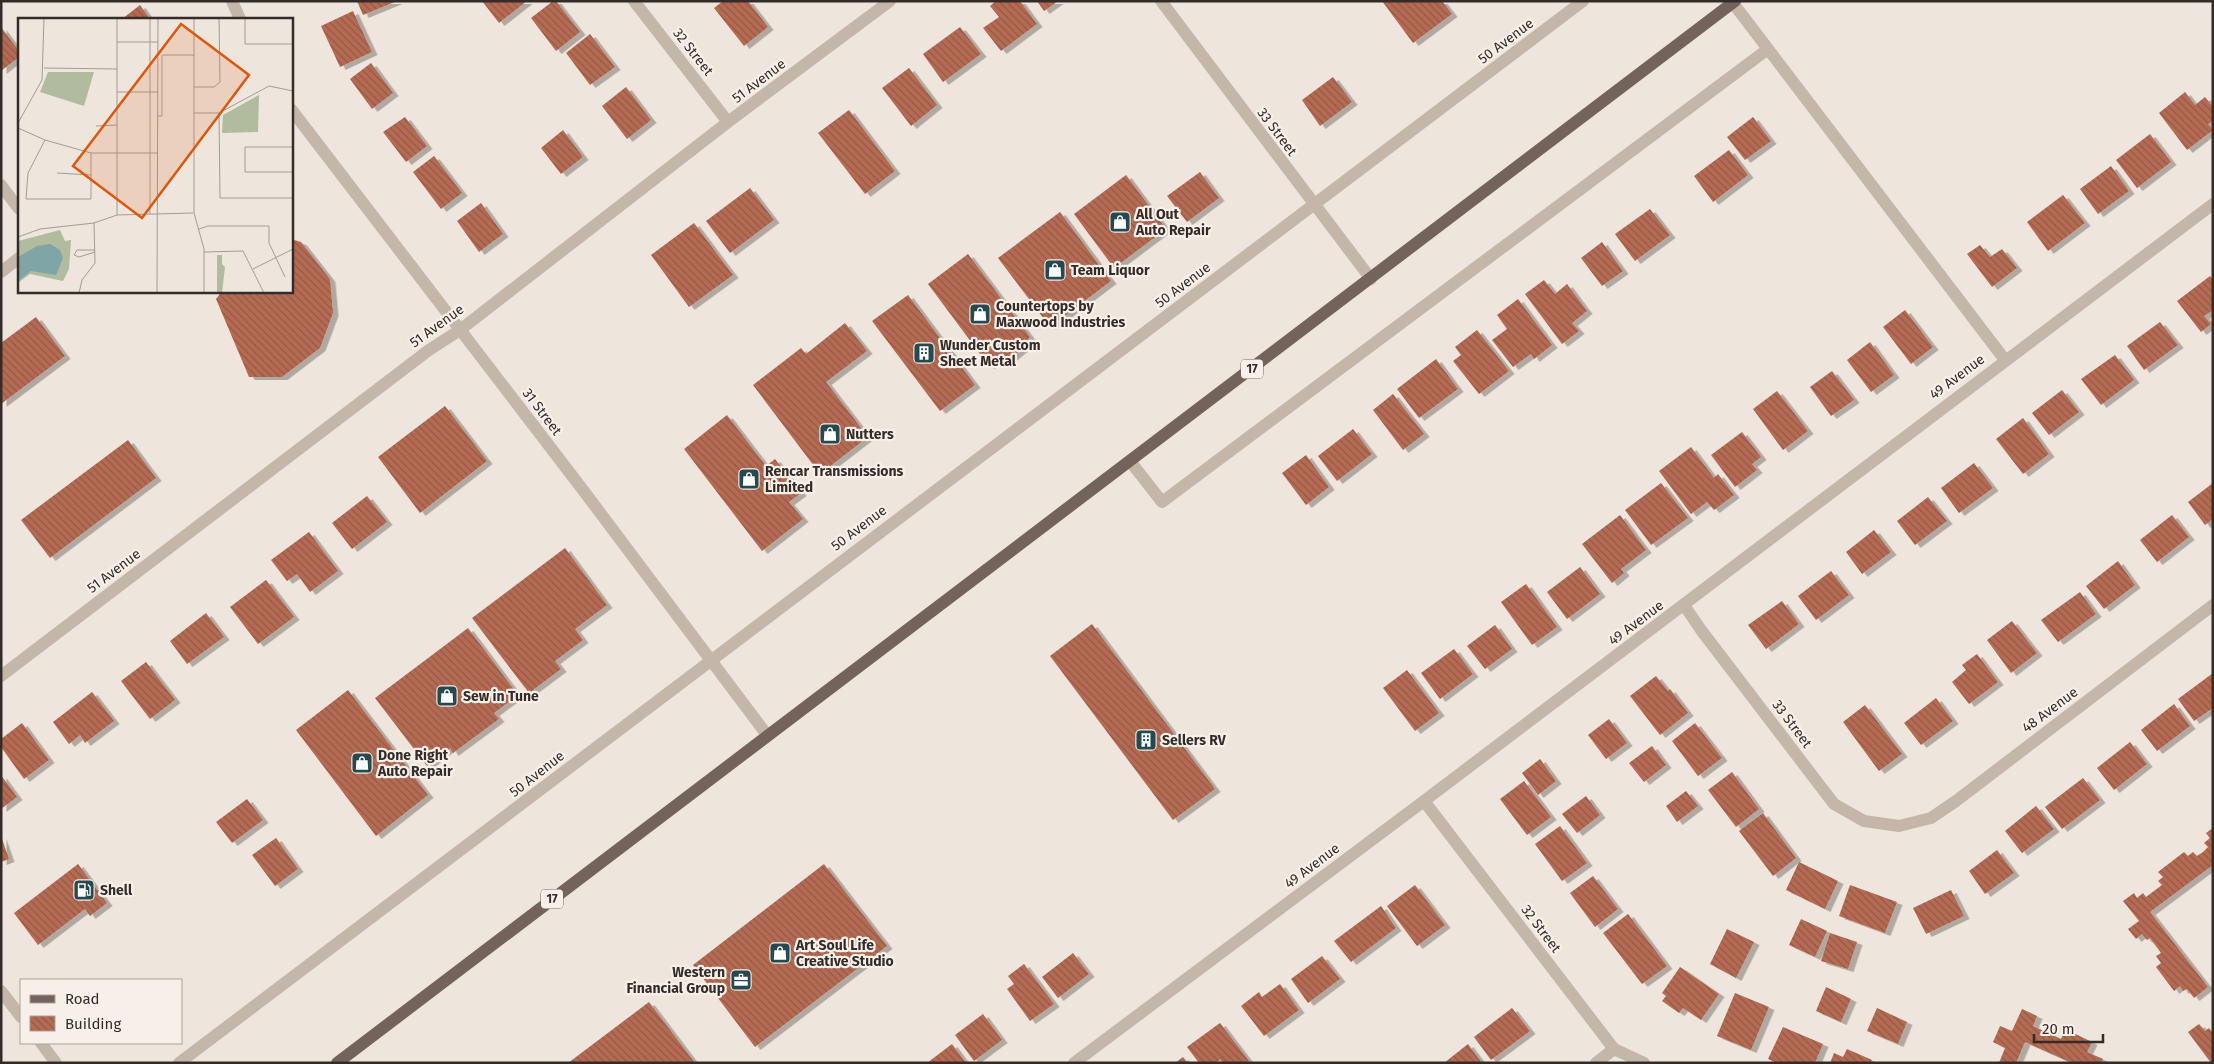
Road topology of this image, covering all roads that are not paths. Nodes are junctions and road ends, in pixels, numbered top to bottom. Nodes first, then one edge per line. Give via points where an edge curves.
1 (232, 1) edge
2 (634, 1) edge
3 (890, 1) edge
4 (1161, 1) edge
5 (1583, 1) edge
6 (1734, 2) edge
7 (240, 18) edge
8 (1768, 49) junction
9 (292, 111) edge
10 (728, 122) junction
11 (1, 184) edge
12 (2213, 204) edge
13 (1313, 205) junction
14 (18, 207) edge
15 (18, 259) edge
16 (1, 272) edge
17 (1371, 279) junction
18 (460, 330) junction
19 (2005, 360) junction
20 (1130, 461) junction
21 (1684, 605) junction
22 (2213, 605) edge
23 (712, 660) junction
24 (1, 676) edge
25 (767, 735) junction
26 (1424, 801) junction
27 (1899, 826) joint
28 (1, 991) edge
29 (20, 1016) edge
30 (42, 1044) edge
31 (1614, 1049) junction
32 (56, 1063) edge
33 (179, 1063) edge
34 (337, 1063) edge
35 (1074, 1063) edge
36 (1596, 1063) edge
37 (1644, 1063) edge

1 - 7 street
2 - 10 street, 32 Street
3 - 10 street, 51 Avenue
4 - 13 street, 33 Street
5 - 13 street, 50 Avenue
6 - 8 street
6 - 17 main road, 17
8 - 19 street
8 - 20 street via 1162,502
9 - 18 street, 31 Street
10 - 18 street, 51 Avenue
11 - 14 street
12 - 19 street, 49 Avenue
13 - 17 street, 33 Street
13 - 23 street, 50 Avenue
15 - 16 street
17 - 20 main road, 17
18 - 23 street, 31 Street
18 - 24 street, 51 Avenue via 429,350
19 - 21 street, 49 Avenue
20 - 25 main road, 17
21 - 26 street, 49 Avenue
21 - 27 street, 33 Street via 1834,804 1864,821
22 - 27 street, 48 Avenue via 1956,801 1931,818
23 - 25 street, 31 Street
23 - 33 street, 50 Avenue
25 - 34 main road, 17
26 - 31 street, 32 Street
26 - 35 street, 49 Avenue
28 - 29 street
30 - 32 street
31 - 36 street
31 - 37 street, 32 Street

